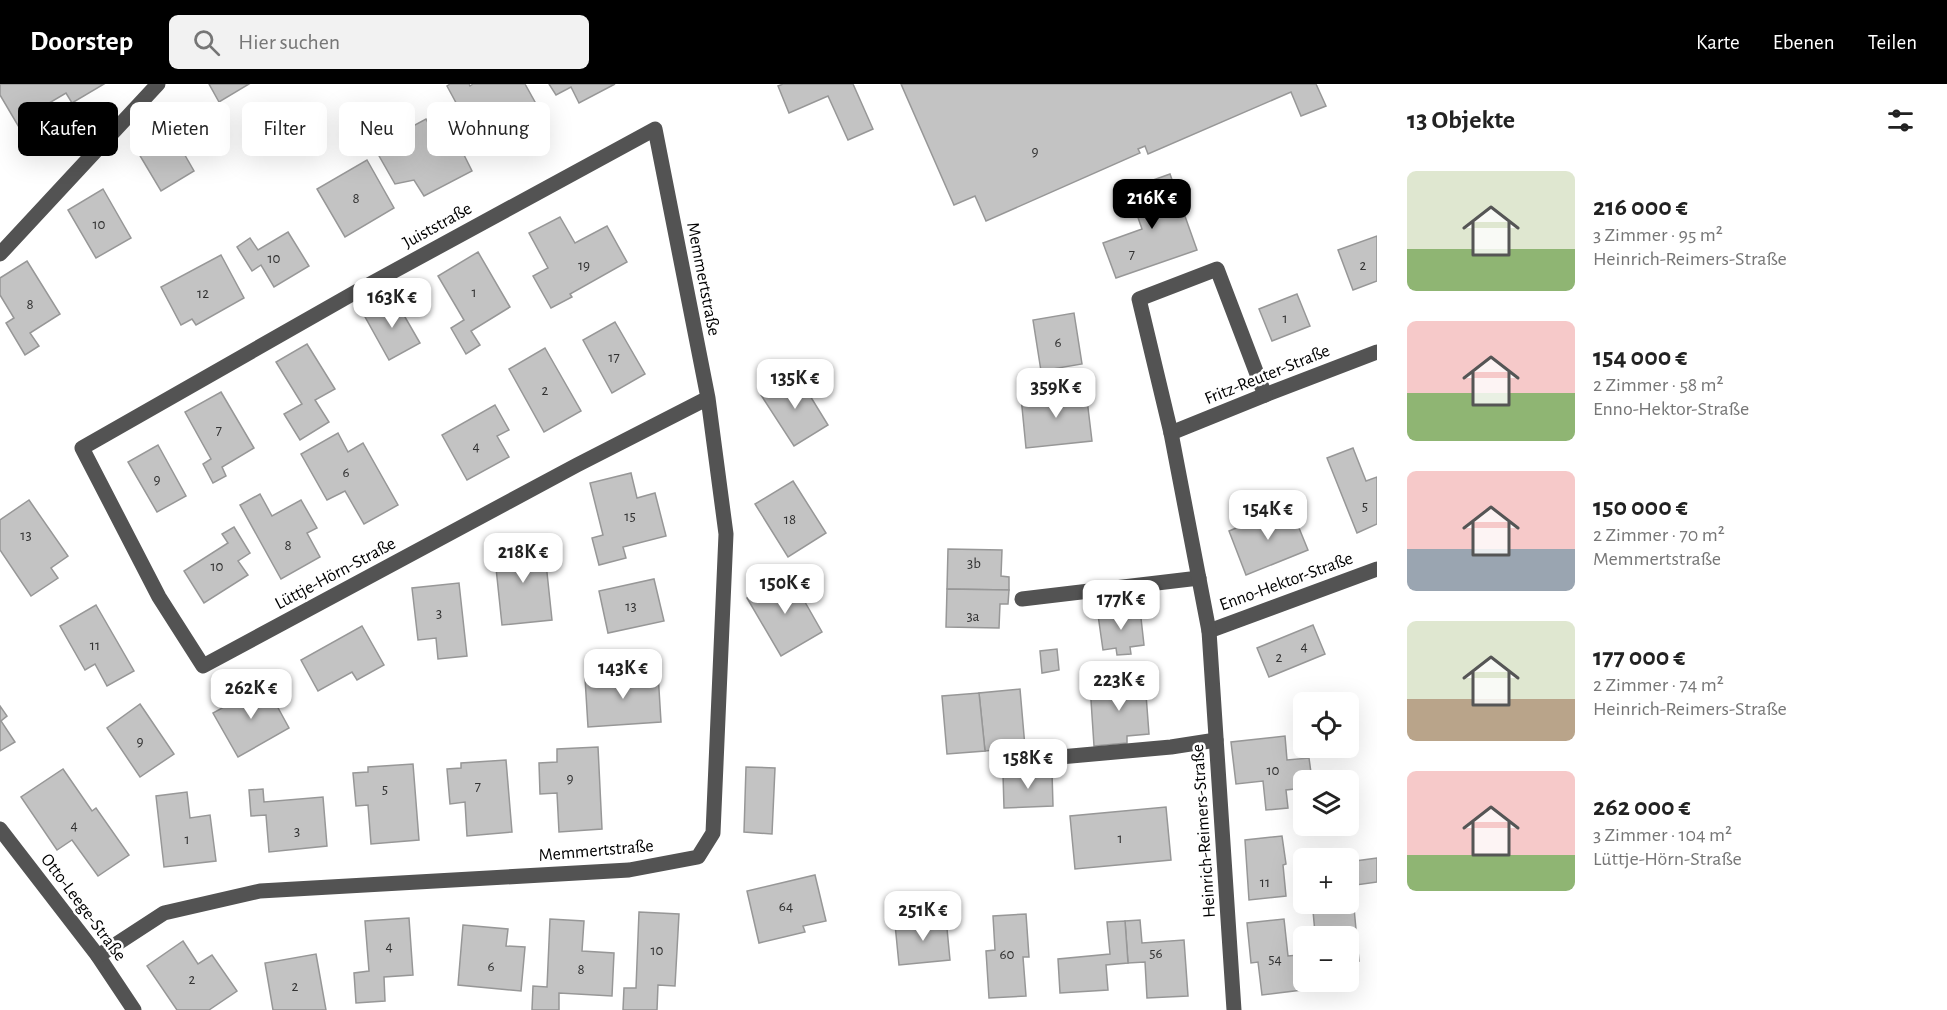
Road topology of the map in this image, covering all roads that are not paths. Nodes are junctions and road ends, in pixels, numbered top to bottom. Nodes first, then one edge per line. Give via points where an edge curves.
1 (158, 84) edge
2 (655, 129) joint
3 (0, 254) edge
4 (1377, 352) edge
5 (1264, 394) junction
6 (708, 398) junction
7 (1171, 434) junction
8 (82, 448) joint
9 (1377, 568) edge
10 (1199, 578) junction
11 (1022, 599) dead end
12 (1209, 631) junction
13 (1216, 740) junction
14 (1027, 760) dead end
15 (0, 829) edge
16 (98, 956) junction
17 (134, 1010) edge
18 (1234, 1010) edge

1 - 3 street
2 - 6 street, Memmertstraße
2 - 8 street, Juiststraße via 361,289
4 - 5 street, Fritz-Reuter-Straße
5 - 7 street, Fritz-Reuter-Straße
5 - 7 street, Heinrich-Reimers-Straße via 1217,269 1139,299
6 - 8 street, Lüttje-Hörn-Straße via 203,666 159,597
6 - 16 street, Memmertstraße via 726,534 713,833 698,857 629,870 260,891 164,913
7 - 10 street, Heinrich-Reimers-Straße
9 - 12 street, Enno-Hektor-Straße
10 - 11 street
10 - 12 street, Heinrich-Reimers-Straße
12 - 13 street, Heinrich-Reimers-Straße
13 - 14 street
13 - 18 street, Heinrich-Reimers-Straße
15 - 16 street, Otto-Leege-Straße
16 - 17 street, Otto-Leege-Straße

